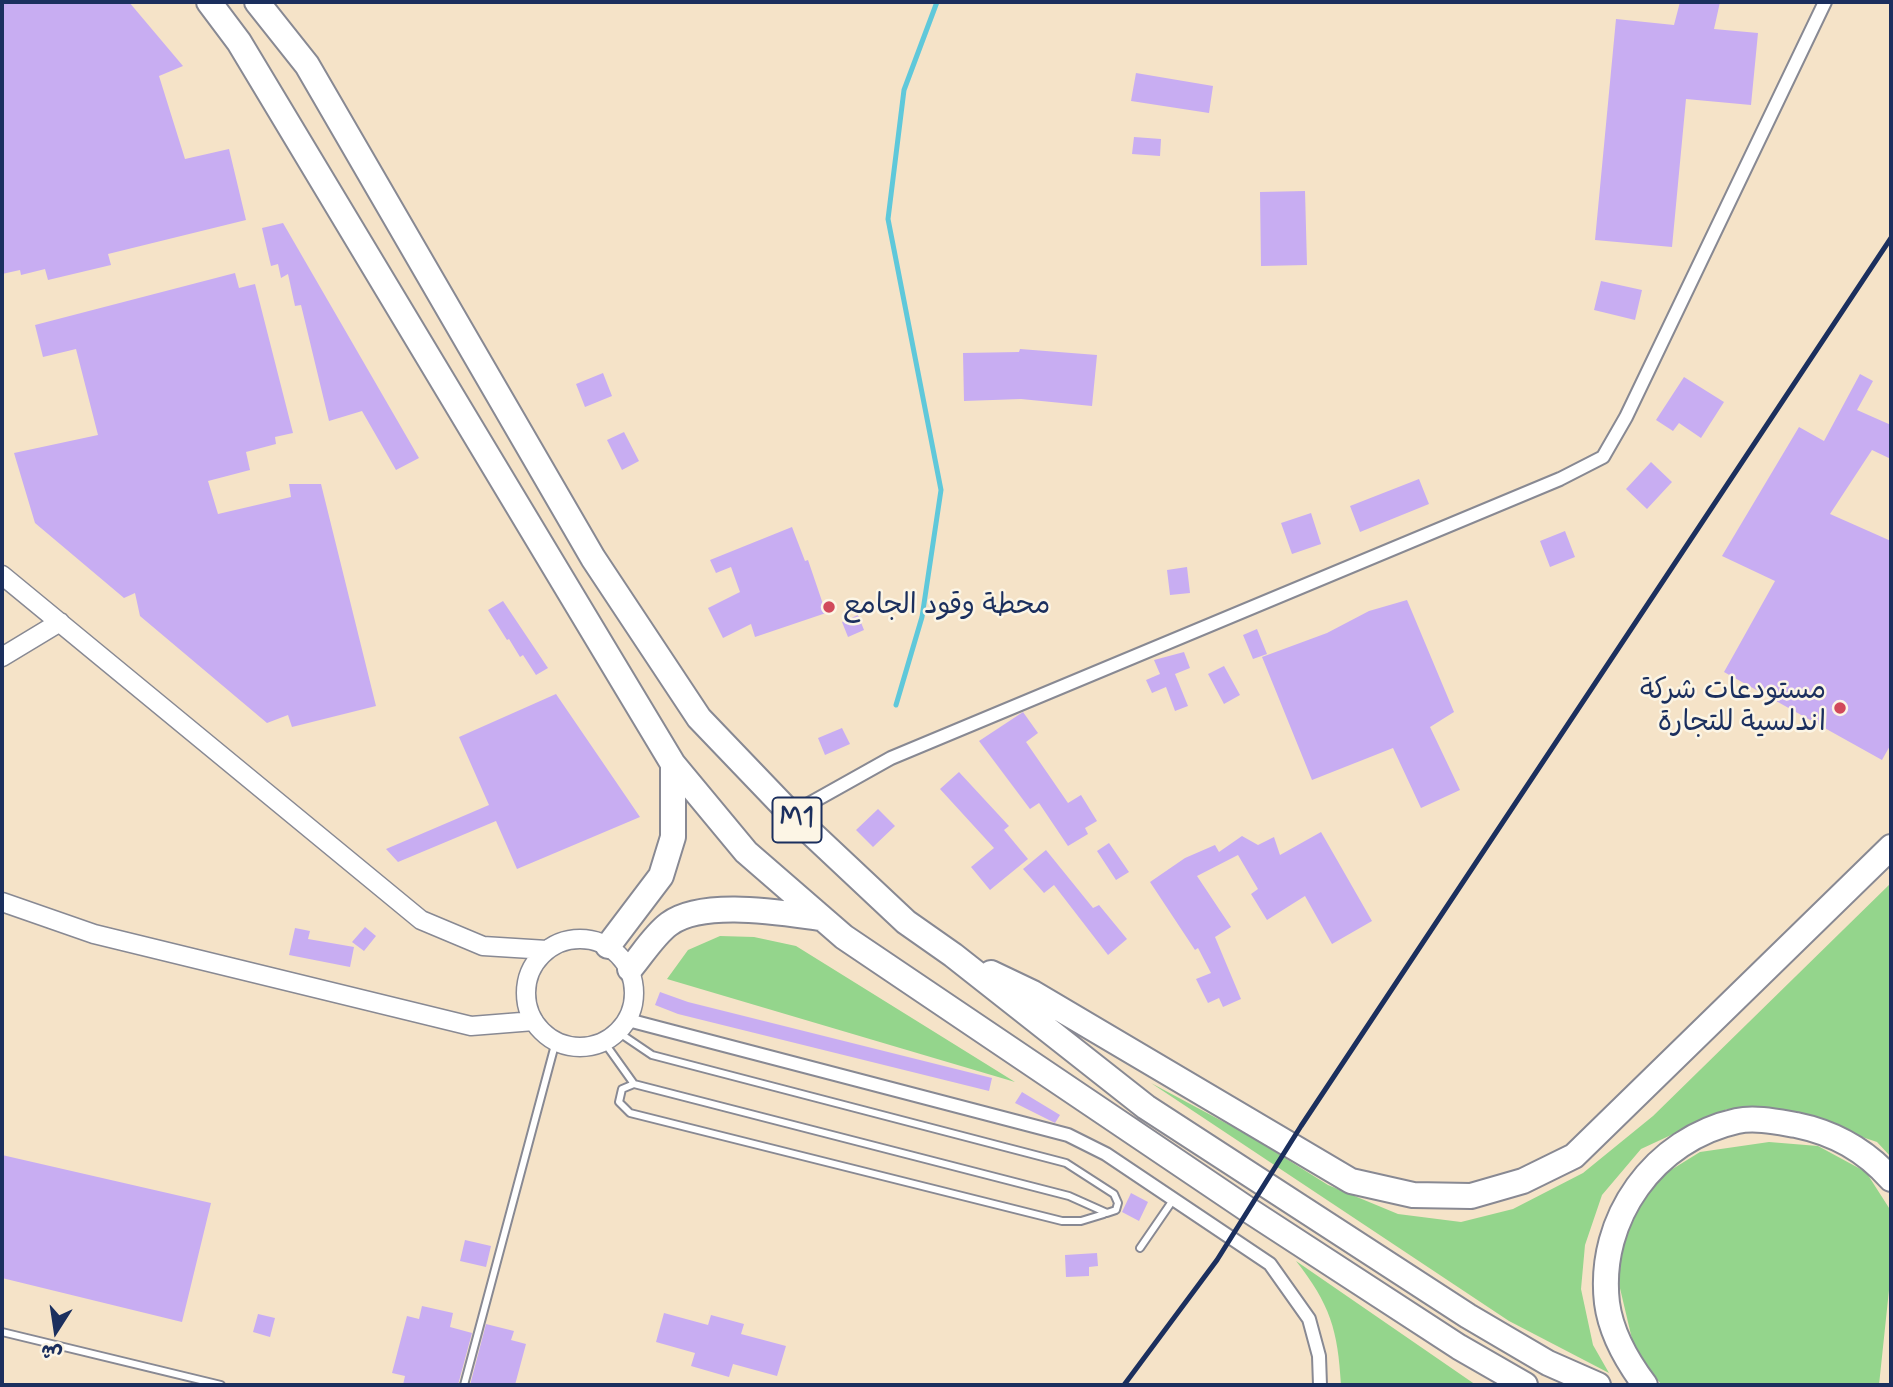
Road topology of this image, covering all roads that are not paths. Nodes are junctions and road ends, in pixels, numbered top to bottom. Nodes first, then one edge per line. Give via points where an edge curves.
1 (209, 2) edge
2 (257, 2) edge
3 (1825, 2) edge
4 (2, 575) edge
5 (60, 622) junction
6 (2, 657) edge
7 (673, 764) junction
8 (791, 814) junction
9 (1891, 847) edge
10 (2, 902) edge
11 (821, 918) junction
12 (608, 946) junction
13 (547, 950) junction
14 (953, 955) junction
15 (629, 969) junction
16 (534, 1021) junction
17 (617, 1031) junction
18 (556, 1041) junction
19 (634, 1084) junction
20 (1891, 1179) edge
21 (1174, 1199) junction
22 (1107, 1213) junction
23 (1140, 1248) dead end
24 (2, 1332) edge
25 (1459, 1347) junction
26 (221, 1385) edge
27 (464, 1385) edge
28 (1320, 1385) edge
29 (1500, 1385) edge
30 (1525, 1385) edge
31 (1598, 1385) edge
32 (1644, 1385) edge

1 - 7 highway, M1 via 246,54
2 - 8 highway, M1 via 307,65 593,558 699,718
3 - 8 street via 1603,457 1560,479 891,758
4 - 5 street
5 - 6 street
5 - 13 street via 421,920 483,946
7 - 11 highway, M1 via 746,852
7 - 12 highway via 673,837 661,876
8 - 14 highway, M1 via 906,922
9 - 14 highway via 1574,1156 1523,1181 1471,1196 1413,1195 1351,1181 1033,992
10 - 16 street via 94,934 471,1026
11 - 15 highway via 765,910 709,910 670,923
11 - 25 highway, M1 via 1138,1136
12 - 13 street via 577,939
12 - 15 street
13 - 16 street via 528,975 528,1007
14 - 31 highway, M1 via 1146,1107 1468,1316 1548,1363
15 - 17 street via 634,1003
16 - 18 street
17 - 18 street via 588,1046
17 - 19 lane
17 - 21 street via 1068,1135
17 - 22 lane via 652,1055 1066,1163 1114,1194 1116,1210
18 - 27 lane
19 - 22 lane via 1069,1196
19 - 22 lane via 622,1089 619,1102 630,1113 1062,1221
20 - 32 highway via 1850,1143 1777,1121 1740,1120 1710,1129 1659,1160 1621,1212 1607,1273 1607,1304 1617,1338
21 - 23 lane
21 - 28 street via 1270,1264 1309,1320 1319,1356
24 - 26 lane
25 - 29 highway
25 - 30 highway, M1

